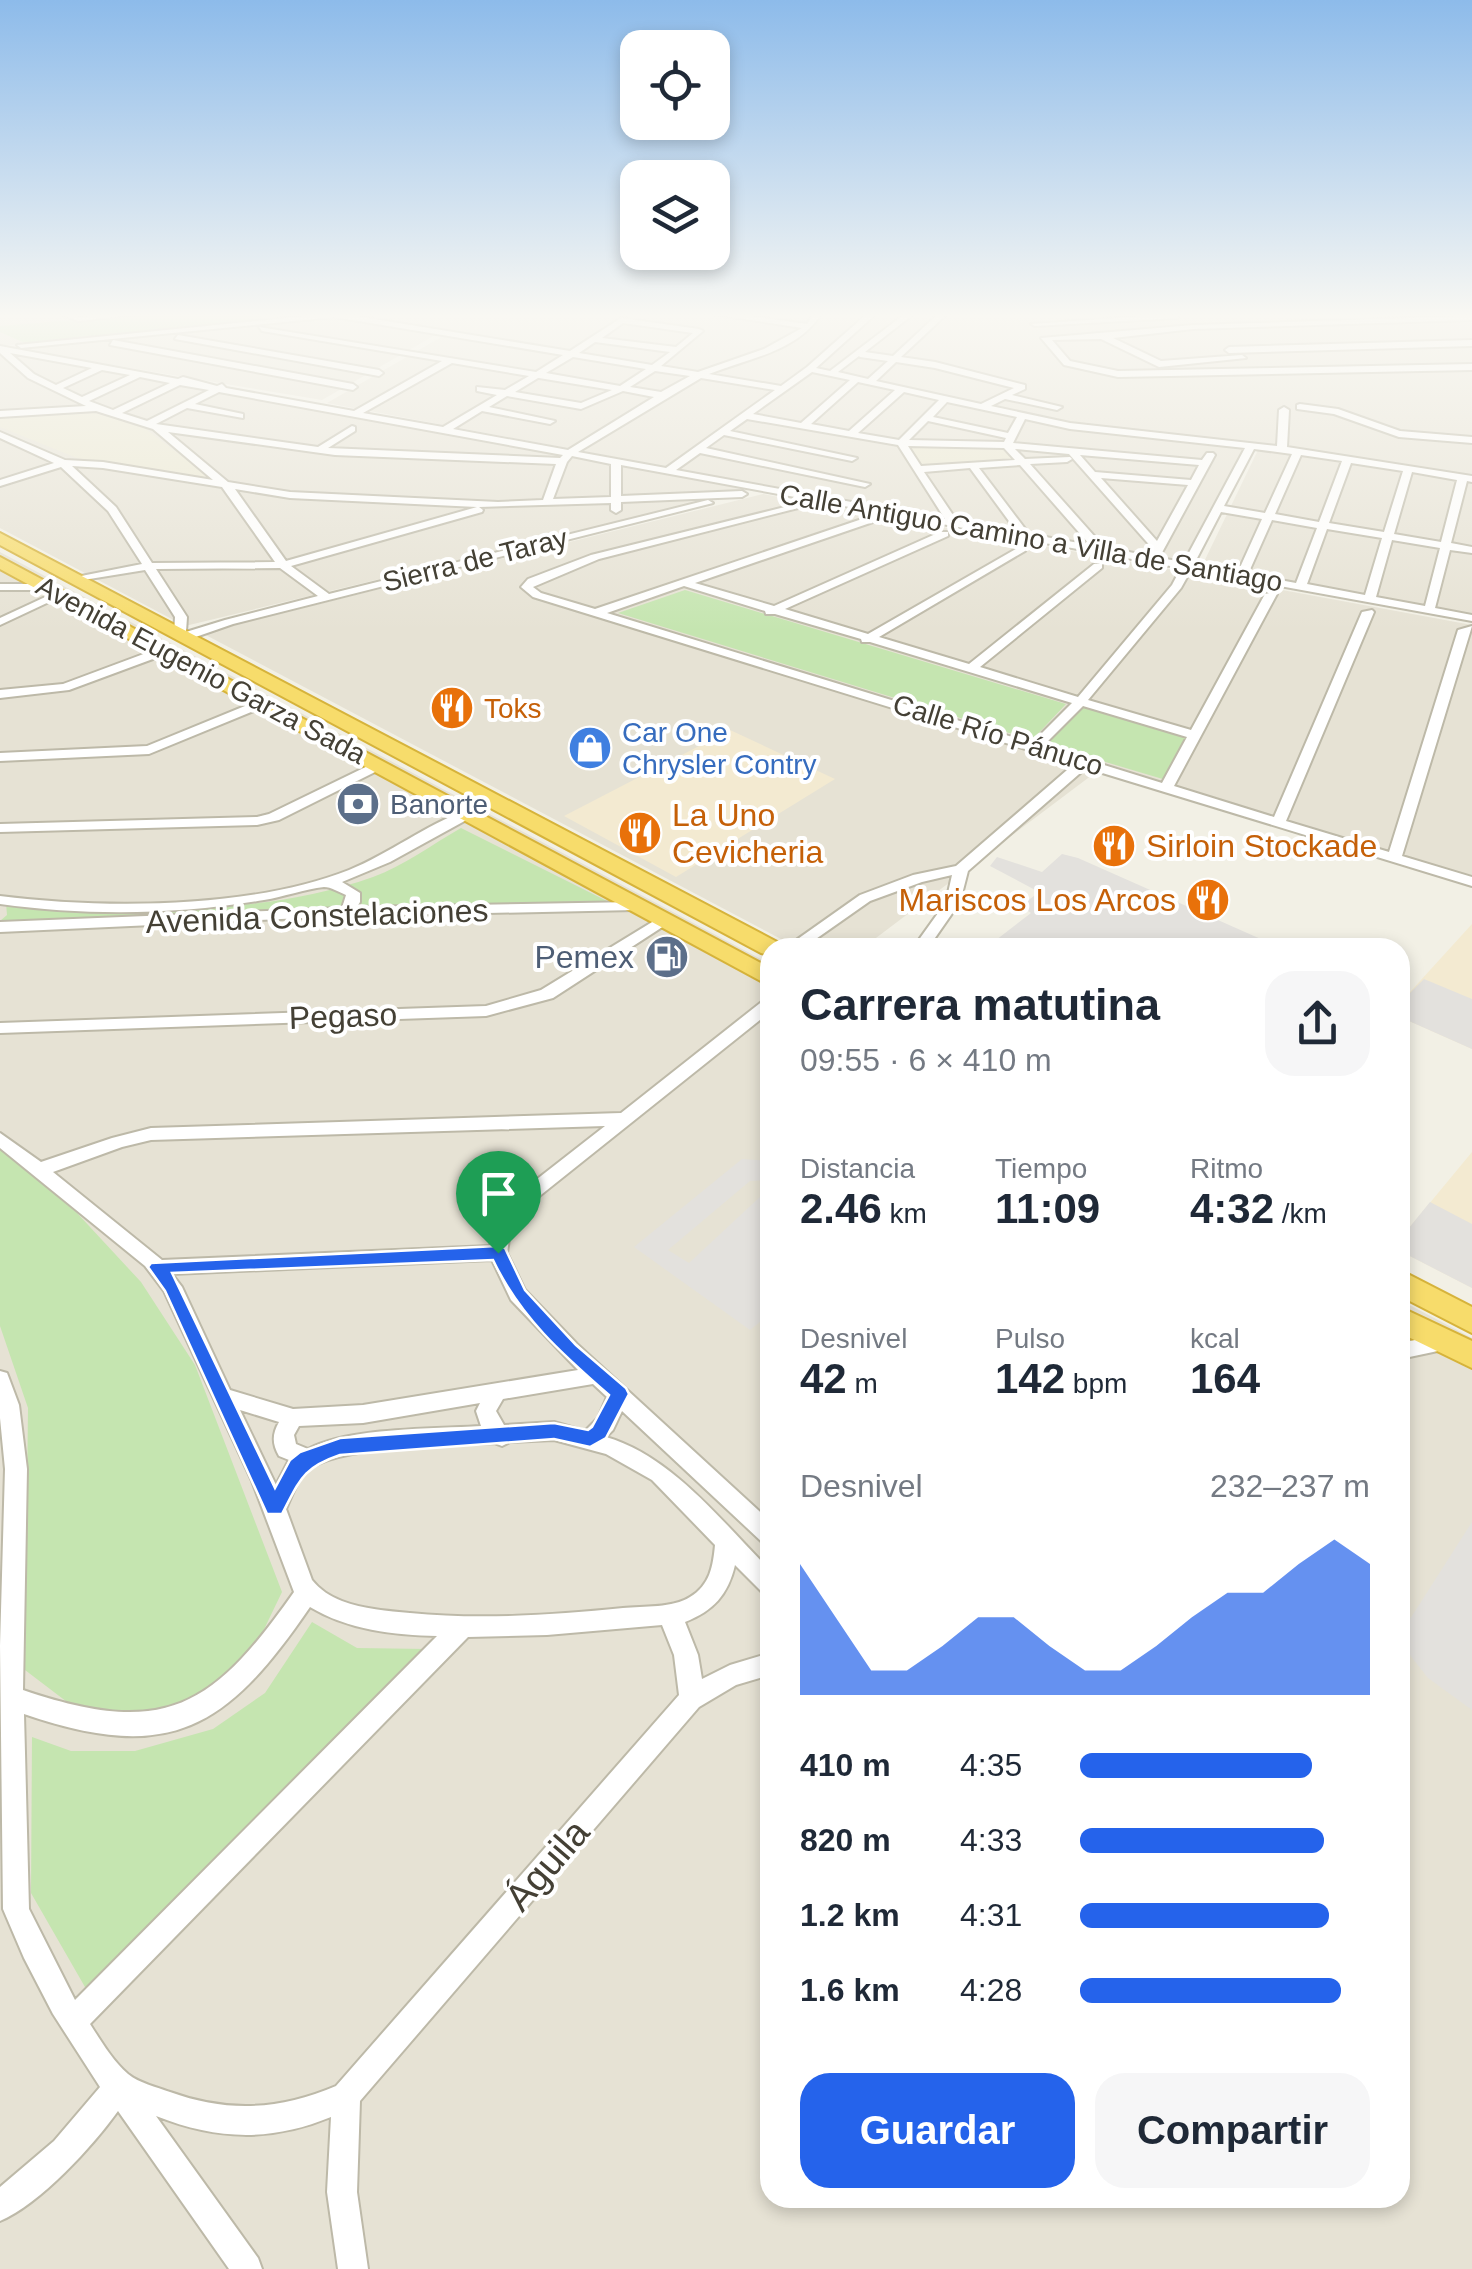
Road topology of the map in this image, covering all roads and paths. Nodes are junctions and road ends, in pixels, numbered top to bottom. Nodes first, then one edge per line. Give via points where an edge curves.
1 (128, 419) edge
2 (164, 419) edge
3 (394, 419) edge
4 (462, 419) edge
5 (539, 419) edge
6 (628, 419) edge
7 (744, 419) edge
8 (764, 419) edge
9 (810, 419) edge
10 (864, 419) edge
11 (925, 419) edge
12 (929, 419) edge
13 (1020, 419) edge
14 (1038, 419) edge
15 (1284, 419) edge
16 (1355, 419) edge
17 (550, 421) dead end
18 (152, 426) junction
19 (802, 426) junction
20 (352, 429) dead end
21 (446, 429) junction
22 (726, 433) junction
23 (845, 434) junction
24 (0, 435) edge
25 (1008, 440) junction
26 (1472, 440) edge
27 (1217, 441) junction
28 (901, 443) junction
29 (1251, 445) junction
30 (1282, 448) junction
31 (319, 450) junction
32 (701, 450) junction
33 (1298, 452) junction
34 (1075, 454) junction
35 (566, 457) junction
36 (852, 458) junction
37 (1348, 461) junction
38 (616, 462) junction
39 (1024, 462) junction
40 (63, 463) junction
41 (1205, 463) junction
42 (972, 465) junction
43 (918, 469) junction
44 (668, 470) junction
45 (1408, 470) junction
46 (1090, 474) junction
47 (1468, 478) edge
48 (1150, 480) junction
49 (0, 482) edge
50 (1195, 482) junction
51 (865, 484) junction
52 (229, 488) junction
53 (767, 490) junction
54 (742, 494) junction
55 (615, 498) junction
56 (548, 500) junction
57 (498, 505) junction
58 (797, 506) dead end
59 (1179, 507) junction
60 (1217, 508) junction
61 (880, 511) junction
62 (1266, 516) junction
63 (869, 520) dead end
64 (952, 524) junction
65 (618, 526) junction
66 (1324, 526) junction
67 (944, 534) dead end
68 (1386, 537) junction
69 (0, 538) edge
70 (1023, 543) junction
71 (1446, 546) junction
72 (1157, 548) junction
73 (1472, 550) edge
74 (1101, 551) junction
75 (1152, 560) junction
76 (0, 562) edge
77 (283, 565) junction
78 (148, 566) junction
79 (1098, 566) dead end
80 (1188, 567) junction
81 (1241, 577) junction
82 (681, 582) junction
83 (0, 587) edge
84 (60, 587) junction
85 (1300, 588) junction
86 (1272, 594) dead end
87 (326, 597) junction
88 (1369, 606) junction
89 (1429, 610) junction
90 (598, 612) junction
91 (770, 612) junction
92 (1472, 618) edge
93 (0, 622) edge
94 (1472, 629) edge
95 (866, 640) junction
96 (177, 641) junction
97 (969, 670) junction
98 (0, 694) edge
99 (262, 703) junction
100 (1080, 703) junction
101 (1196, 736) junction
102 (1036, 746) junction
103 (0, 757) edge
104 (1086, 762) junction
105 (378, 766) junction
106 (1166, 788) junction
107 (465, 815) junction
108 (1278, 824) junction
109 (0, 828) edge
110 (1394, 859) junction
111 (960, 868) junction
112 (330, 882) junction
113 (1472, 882) edge
114 (0, 900) edge
115 (634, 906) junction
116 (346, 912) junction
117 (662, 921) junction
118 (0, 927) edge
119 (806, 938) edge
120 (927, 938) edge
121 (760, 943) edge
122 (760, 973) edge
123 (760, 1012) edge
124 (0, 1028) edge
125 (623, 1119) junction
126 (0, 1138) edge
127 (39, 1170) junction
128 (498, 1253) junction
129 (157, 1267) junction
130 (1410, 1290) edge
131 (1410, 1322) edge
132 (1465, 1337) edge
133 (1410, 1350) edge
134 (598, 1375) junction
135 (0, 1380) edge
136 (496, 1392) junction
137 (620, 1394) junction
138 (224, 1396) junction
139 (5, 1408) edge
140 (292, 1418) junction
141 (502, 1436) junction
142 (590, 1439) junction
143 (307, 1458) junction
144 (274, 1508) junction
145 (760, 1526) edge
146 (8, 1534) edge
147 (727, 1539) junction
148 (760, 1574) edge
149 (307, 1593) junction
150 (668, 1614) junction
151 (461, 1628) junction
152 (7, 1645) edge
153 (760, 1667) edge
154 (12, 1698) junction
155 (691, 1699) junction
156 (6, 1887) edge
157 (73, 2022) junction
158 (118, 2086) junction
159 (346, 2096) junction
160 (0, 2206) edge
161 (248, 2269) edge
162 (353, 2269) edge

1 - 18 street
2 - 18 street
3 - 21 street, Calle Antiguo Camino a Villa de Santiago
4 - 21 street
5 - 17 street
6 - 35 street
7 - 22 street
8 - 19 street
9 - 19 street
10 - 23 street
11 - 28 street
12 - 25 street
13 - 25 street
14 - 27 street
15 - 30 street
16 - 26 street via 1400,434
18 - 31 street
18 - 52 street
19 - 23 street
20 - 31 street
21 - 35 street, Calle Antiguo Camino a Villa de Santiago
22 - 32 street
22 - 36 street
23 - 28 street
23 - 36 street
24 - 40 street
25 - 28 street
25 - 34 street
25 - 39 street
27 - 29 street
27 - 41 street
28 - 43 street
29 - 30 street
29 - 60 street
30 - 33 street
31 - 35 street
32 - 44 street
32 - 51 street
33 - 37 street
33 - 62 street
34 - 39 street
34 - 41 street
34 - 46 street
35 - 38 street, Calle Antiguo Camino a Villa de Santiago
35 - 56 street
36 - 51 street
37 - 45 street
37 - 66 street
38 - 44 street, Calle Antiguo Camino a Villa de Santiago
38 - 55 street
39 - 42 street
39 - 74 street
40 - 49 street
40 - 52 street
40 - 78 street via 112,509
41 - 50 street
42 - 43 street
42 - 70 street
43 - 64 street
44 - 53 street, Calle Antiguo Camino a Villa de Santiago
45 - 47 street
45 - 68 street
46 - 48 street
46 - 72 street
47 - 71 street
48 - 50 street
48 - 59 street
50 - 59 street
51 - 61 street
52 - 57 street
52 - 77 street
53 - 54 street, Sierra de Taray
53 - 61 street, Calle Antiguo Camino a Villa de Santiago
54 - 55 street
54 - 65 street, Sierra de Taray
55 - 56 street
55 - 65 street
56 - 57 street
57 - 77 street
58 - 90 street, Calle Río Pánuco via 595,558 526,587
59 - 72 street
60 - 62 street
60 - 80 street
61 - 64 street, Calle Antiguo Camino a Villa de Santiago
62 - 66 street
62 - 81 street
63 - 82 street
64 - 70 street, Calle Antiguo Camino a Villa de Santiago
65 - 87 street, Sierra de Taray
66 - 68 street
66 - 85 street
67 - 91 street
68 - 71 street
68 - 88 street
69 - 84 highway, Avenida Eugenio Garza Sada
70 - 74 street, Calle Antiguo Camino a Villa de Santiago
70 - 95 street
71 - 73 street
71 - 89 street
72 - 75 street
74 - 75 street, Calle Antiguo Camino a Villa de Santiago
75 - 80 street, Calle Antiguo Camino a Villa de Santiago
76 - 84 highway, Avenida Eugenio Garza Sada
77 - 78 street
77 - 87 street
78 - 84 street
78 - 96 street via 182,617
79 - 97 street
80 - 81 street, Calle Antiguo Camino a Villa de Santiago
80 - 100 street
81 - 85 street, Calle Antiguo Camino a Villa de Santiago
82 - 90 street
82 - 91 street
83 - 84 street
84 - 93 street
84 - 96 highway, Avenida Eugenio Garza Sada
85 - 88 street, Calle Antiguo Camino a Villa de Santiago
86 - 101 street
87 - 96 street, Sierra de Taray
88 - 89 street, Calle Antiguo Camino a Villa de Santiago
88 - 108 street
89 - 92 street, Calle Antiguo Camino a Villa de Santiago
90 - 102 street, Calle Río Pánuco
91 - 95 street
94 - 110 street via 1464,630
95 - 97 street
96 - 98 street, Sierra de Taray via 64,687
96 - 99 highway, Avenida Eugenio Garza Sada
96 - 121 highway, Avenida Eugenio Garza Sada
97 - 100 street
99 - 103 street via 149,750
99 - 105 highway, Avenida Eugenio Garza Sada
100 - 101 street
100 - 102 street
101 - 106 street
102 - 104 street, Calle Río Pánuco
104 - 106 street, Calle Río Pánuco
104 - 111 street
105 - 107 highway, Avenida Eugenio Garza Sada
105 - 109 street via 257,821
106 - 108 street, Calle Río Pánuco
107 - 112 street, Avenida Constelaciones
107 - 115 highway, Avenida Eugenio Garza Sada
108 - 110 street, Calle Río Pánuco
110 - 113 street, Calle Río Pánuco
111 - 119 street via 864,898
111 - 120 street via 953,902
112 - 114 street, Avenida Constelaciones via 249,898 114,907
112 - 116 street via 353,893
115 - 116 street, Avenida Constelaciones
115 - 117 highway, Avenida Eugenio Garza Sada
116 - 118 street, Avenida Constelaciones
117 - 122 highway, Avenida Eugenio Garza Sada
117 - 124 street, Pegaso via 547,994 510,1007
123 - 125 street
125 - 127 street via 151,1134
125 - 128 street via 515,1206
126 - 127 street
127 - 129 street
128 - 129 street
128 - 134 street via 518,1295
129 - 138 street
130 - 132 highway
131 - 132 highway
132 - 133 street
134 - 136 street
134 - 137 street
135 - 139 street
136 - 140 street via 390,1411
136 - 141 street via 486,1411
137 - 142 street
137 - 145 street
138 - 140 street
138 - 144 street
139 - 146 street via 16,1469
140 - 143 street via 286,1450
141 - 142 street via 554,1431
141 - 143 street via 359,1443
142 - 147 street via 660,1474
143 - 144 street
144 - 149 street
146 - 152 street
147 - 148 street
147 - 150 street via 720,1586 698,1606
149 - 151 street via 362,1618
149 - 154 street via 254,1667 203,1708 168,1722 102,1727
150 - 151 street
150 - 155 street via 689,1659
151 - 157 street
152 - 154 street
153 - 155 street, Águila
154 - 156 street
155 - 159 street, Águila
156 - 157 street via 24,1935
157 - 158 street
158 - 159 street via 188,2114 237,2124 304,2115
158 - 160 street via 63,2158
158 - 161 street
159 - 162 street via 342,2192

